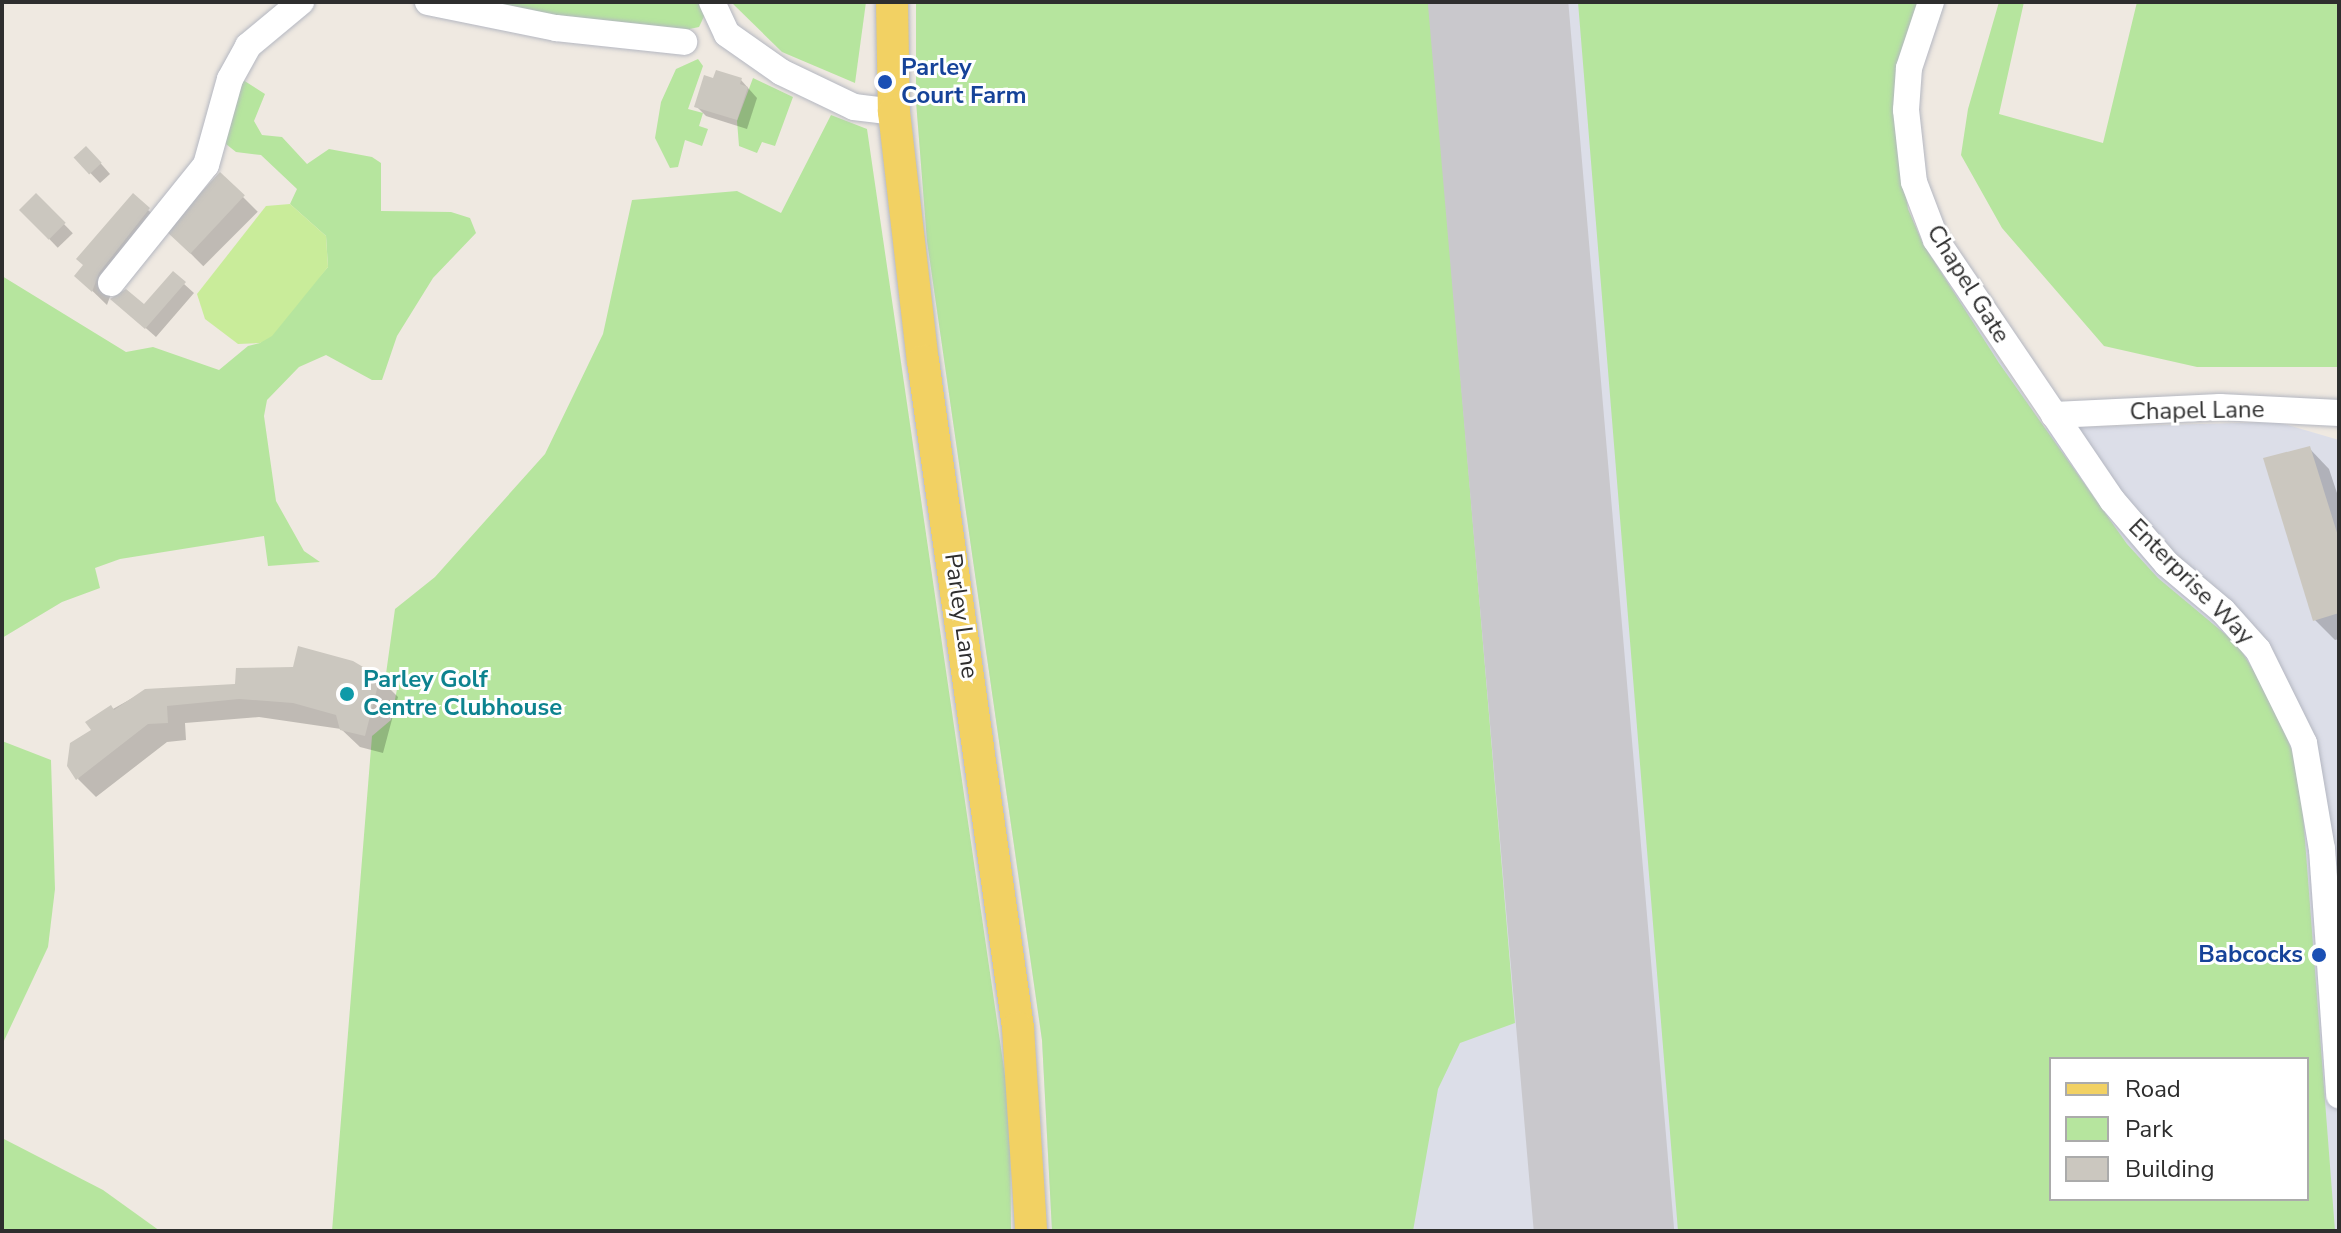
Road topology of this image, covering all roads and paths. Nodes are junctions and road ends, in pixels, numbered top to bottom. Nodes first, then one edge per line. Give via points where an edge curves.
1 (301, 2) edge
2 (428, 2) edge
3 (712, 2) edge
4 (892, 2) edge
5 (1931, 2) edge
6 (684, 42) dead end
7 (894, 112) junction
8 (111, 283) dead end
9 (2339, 413) edge
10 (2054, 415) junction
11 (2331, 880) edge
12 (2339, 1095) edge
13 (1031, 1231) edge

1 - 8 street via 248,46 230,79 206,165
2 - 6 street via 556,28
3 - 7 street via 727,34 781,72 866,112
4 - 7 main road, Parley Lane
5 - 10 street, Chapel Gate via 1909,68 1906,110 1914,182 1936,240
7 - 13 main road, Parley Lane via 923,361 1018,1028
9 - 10 street, Chapel Lane via 2220,407
10 - 11 street, Enterprise Way via 2112,500 2167,564 2239,627 2278,682 2304,743
11 - 12 street, Enterprise Way

